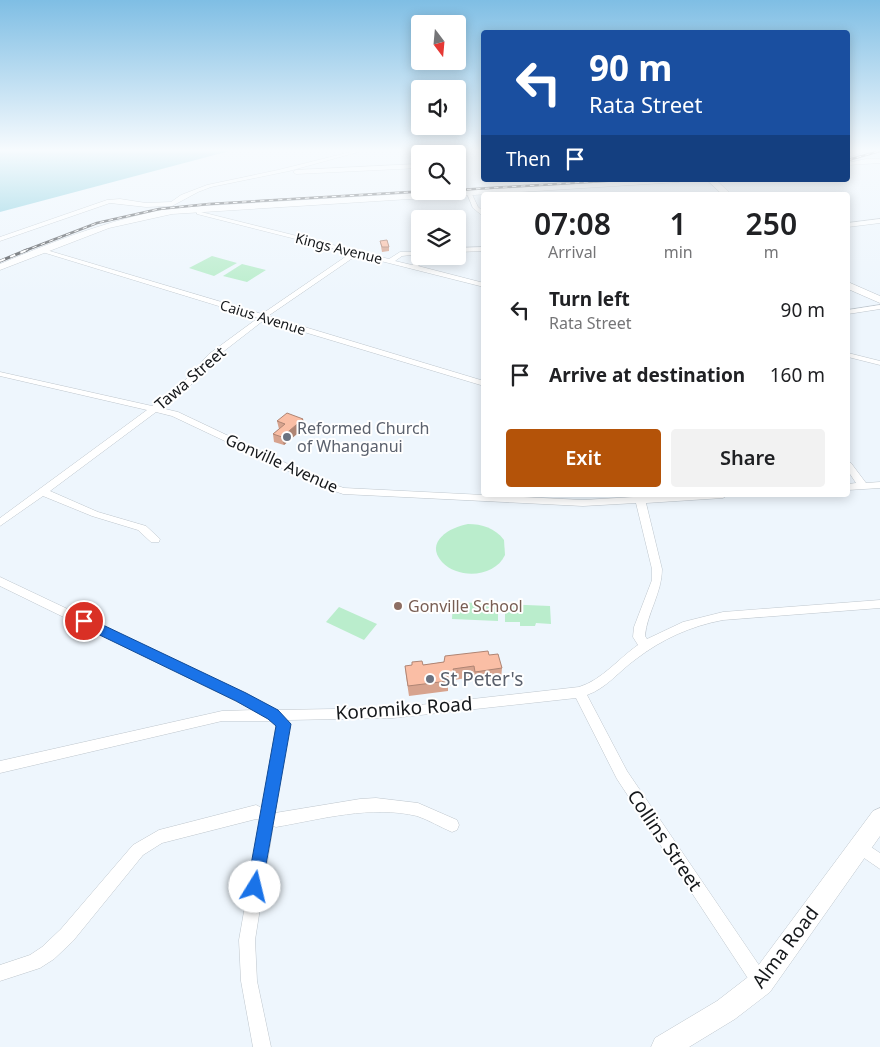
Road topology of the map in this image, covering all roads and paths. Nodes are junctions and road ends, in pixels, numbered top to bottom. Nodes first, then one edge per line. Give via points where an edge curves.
1 (181, 198) edge
2 (369, 198) edge
3 (471, 198) edge
4 (172, 208) junction
5 (197, 208) junction
6 (481, 212) edge
7 (880, 221) edge
8 (850, 224) edge
9 (0, 239) edge
10 (481, 249) edge
11 (42, 250) junction
12 (466, 250) edge
13 (357, 252) junction
14 (411, 253) edge
15 (391, 261) junction
16 (416, 265) edge
17 (0, 267) edge
18 (413, 267) junction
19 (481, 283) edge
20 (850, 286) edge
21 (880, 300) edge
22 (880, 307) edge
23 (850, 312) edge
24 (262, 317) junction
25 (850, 356) edge
26 (880, 363) edge
27 (0, 374) edge
28 (481, 383) edge
29 (155, 409) junction
30 (850, 468) edge
31 (880, 485) edge
32 (863, 486) junction
33 (850, 487) edge
34 (43, 492) junction
35 (690, 497) edge
36 (624, 498) edge
37 (640, 500) junction
38 (0, 523) edge
39 (155, 539) dead end
40 (0, 581) edge
41 (880, 604) edge
42 (646, 646) junction
43 (579, 692) junction
44 (273, 714) junction
45 (0, 767) edge
46 (267, 816) junction
47 (880, 818) edge
48 (452, 825) dead end
49 (859, 846) junction
50 (880, 862) edge
51 (0, 973) edge
52 (760, 983) junction
53 (262, 1047) edge
54 (664, 1047) edge

1 - 4 street
2 - 5 main road
3 - 6 street
4 - 5 main road
4 - 9 street via 116,200
4 - 11 main road via 103,226
5 - 13 street, Kings Avenue via 199,213
7 - 8 street
10 - 12 street
11 - 17 main road
11 - 24 street, Caius Avenue
13 - 15 street, Kings Avenue
13 - 24 street, Tawa Street
14 - 15 street via 400,254
15 - 18 street, Kings Avenue
16 - 18 street
18 - 19 street, Kings Avenue
20 - 21 main road
22 - 23 street
24 - 28 street, Caius Avenue
24 - 29 street, Tawa Street via 212,356 184,387
25 - 26 street
27 - 29 street, Gonville Avenue
29 - 34 street, Tawa Street
29 - 36 street, Gonville Avenue via 181,416 343,491 574,503
30 - 32 street
31 - 32 street
32 - 33 street
34 - 38 street, Tawa Street
34 - 39 street via 95,514 142,528
35 - 37 street, Gonville Avenue
36 - 37 street, Gonville Avenue
37 - 42 street via 657,568 657,580 640,628 640,637
40 - 44 street
41 - 42 street, Koromiko Road via 704,619
42 - 43 street, Koromiko Road via 596,686
43 - 44 street, Koromiko Road via 393,713
43 - 52 street, Collins Street via 622,775
44 - 45 street, Koromiko Road via 222,716
44 - 46 street via 283,724
46 - 48 street via 276,820 376,806 418,810
46 - 51 street via 256,812 175,832 149,842 131,858 52,950 34,962
46 - 53 street via 246,958 250,995
47 - 49 main road, Alma Road
49 - 50 street
49 - 52 main road, Alma Road
52 - 54 main road, Alma Road via 726,1011

